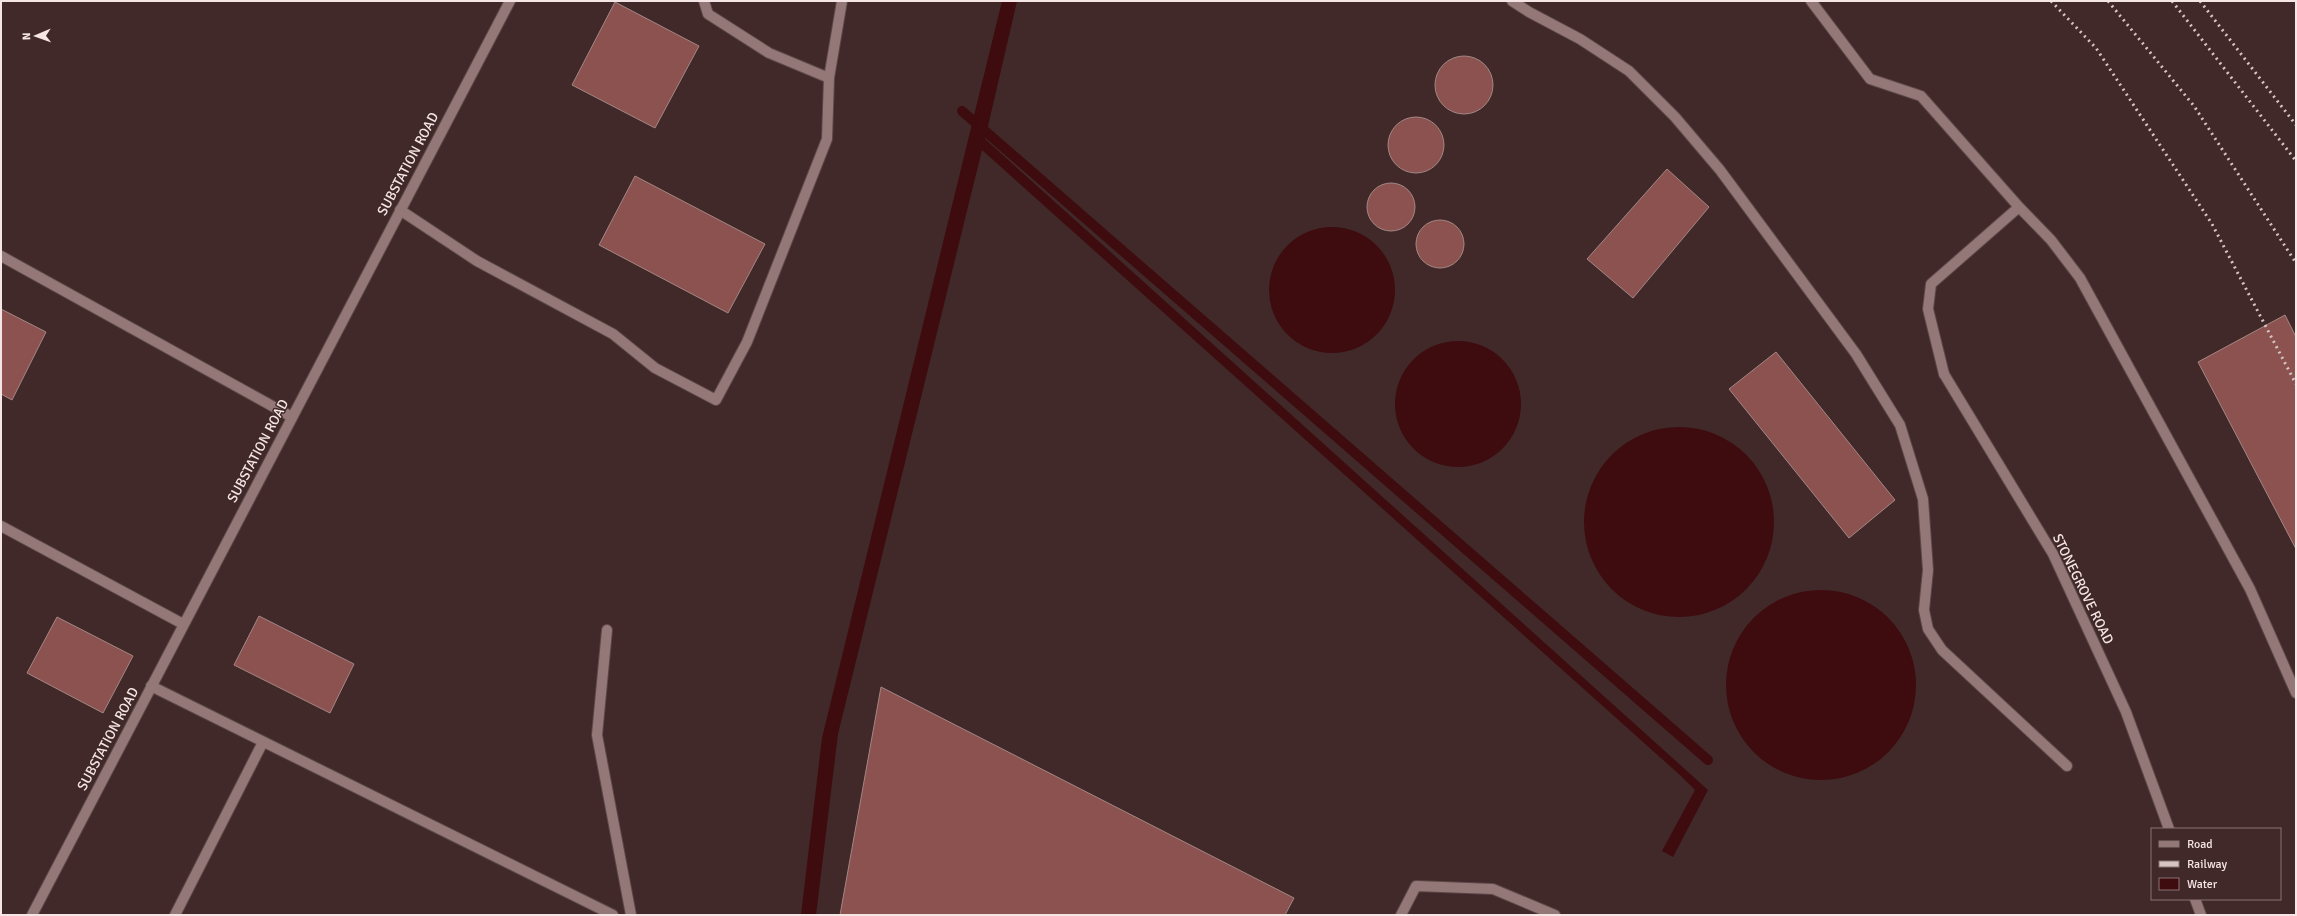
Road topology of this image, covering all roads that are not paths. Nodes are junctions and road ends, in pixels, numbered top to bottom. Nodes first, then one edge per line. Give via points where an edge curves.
1 (510, 1) edge
2 (704, 1) edge
3 (842, 1) edge
4 (1512, 1) edge
5 (1812, 1) edge
6 (829, 78) junction
7 (2019, 207) junction
8 (400, 210) junction
9 (1, 256) edge
10 (292, 417) junction
11 (1, 526) edge
12 (183, 624) junction
13 (607, 630) dead end
14 (151, 686) junction
15 (2296, 694) edge
16 (263, 742) junction
17 (2067, 766) dead end
18 (2169, 828) edge
19 (2195, 900) edge
20 (32, 915) edge
21 (175, 915) edge
22 (613, 915) edge
23 (631, 915) edge
24 (1400, 915) edge
25 (1554, 915) edge
26 (2201, 915) edge

1 - 8 street, SUBSTATION ROAD
2 - 6 street via 708,14 769,53
3 - 6 street
4 - 17 street via 1580,39 1630,71 1675,117 1720,170 1856,354 1900,425 1923,499 1928,570 1924,610 1928,629 1942,650
5 - 7 street via 1870,79 1921,96
6 - 8 street via 827,139 747,342 716,400 655,368 613,334 478,261
7 - 15 street via 2051,240 2080,278 2250,589
7 - 18 street, STONEGROVE ROAD via 1931,284 1928,309 1944,374 2052,554 2126,712
8 - 10 street, SUBSTATION ROAD
9 - 10 street
10 - 12 street, SUBSTATION ROAD
11 - 12 street
12 - 14 street, SUBSTATION ROAD
13 - 23 street via 597,735
14 - 16 street
14 - 20 street, SUBSTATION ROAD
16 - 21 street
16 - 22 street
19 - 26 street
24 - 25 street via 1416,886 1493,889

